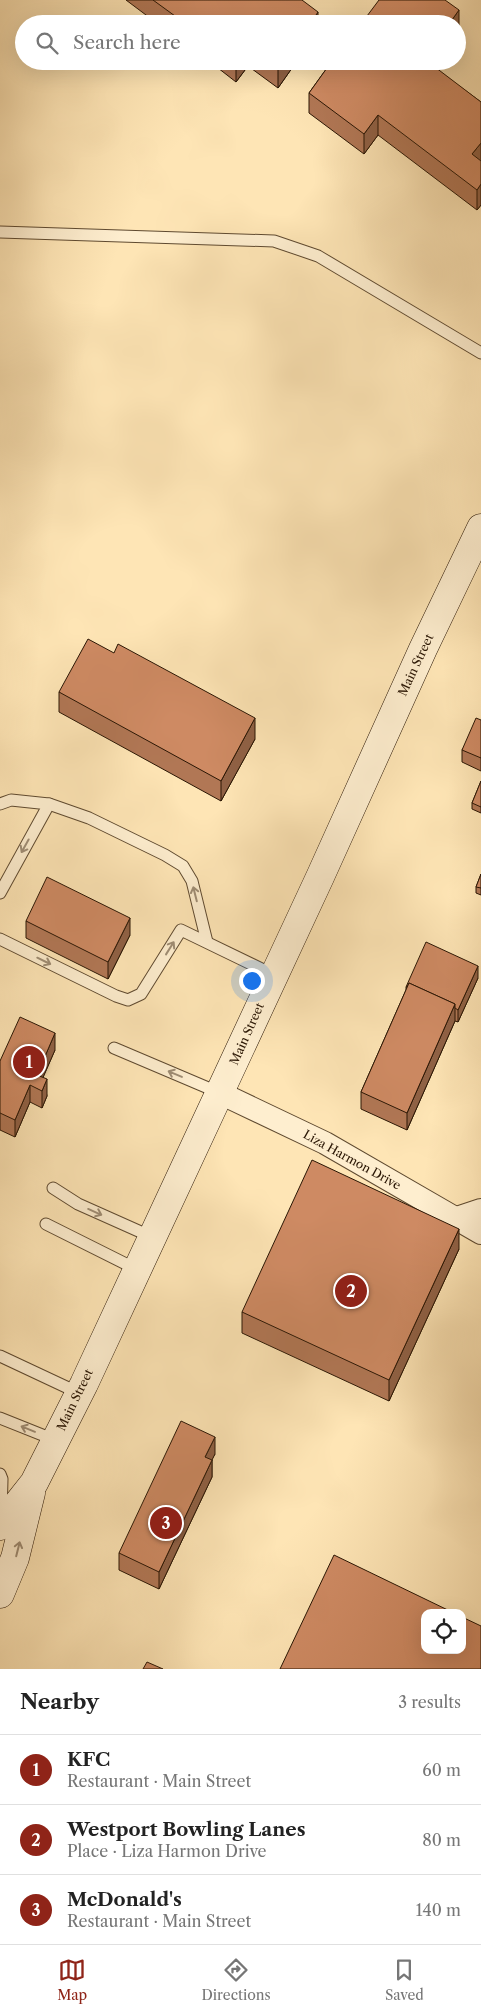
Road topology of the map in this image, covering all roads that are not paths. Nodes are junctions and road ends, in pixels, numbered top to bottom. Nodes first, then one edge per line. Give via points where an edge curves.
1 (0, 232) edge
2 (481, 353) edge
3 (481, 528) edge
4 (0, 804) edge
5 (49, 804) junction
6 (0, 893) edge
7 (0, 939) edge
8 (207, 942) junction
9 (274, 975) junction
10 (114, 1048) dead end
11 (220, 1093) junction
12 (53, 1188) dead end
13 (481, 1210) edge
14 (457, 1218) junction
15 (46, 1224) dead end
16 (481, 1233) edge
17 (153, 1238) junction
18 (138, 1270) junction
19 (0, 1356) edge
20 (79, 1393) junction
21 (0, 1418) edge
22 (55, 1440) junction
23 (0, 1474) edge
24 (34, 1483) junction
25 (0, 1522) edge
26 (0, 1526) edge
27 (0, 1594) edge

1 - 2 lane via 274,240 318,256
3 - 9 main road, Main Street
4 - 5 lane via 11,800
5 -> 6 lane
8 -> 5 lane via 192,881 183,866 89,818
7 -> 8 lane via 128,1000 142,994 181,930
8 - 9 lane
9 - 11 main road, Main Street
11 -> 10 lane
11 - 14 street, Liza Harmon Drive via 325,1143
11 - 17 main road, Main Street
12 -> 17 lane via 78,1204
13 - 14 street
14 - 16 street, Liza Harmon Drive
15 - 18 lane
17 - 18 main road, Main Street
18 - 20 main road, Main Street
19 - 20 lane
20 - 22 main road, Main Street
22 -> 21 lane
22 - 24 main road, Main Street
23 - 25 lane
24 - 26 main road, Main Street
27 -> 24 main road, Main Street via 15,1558

